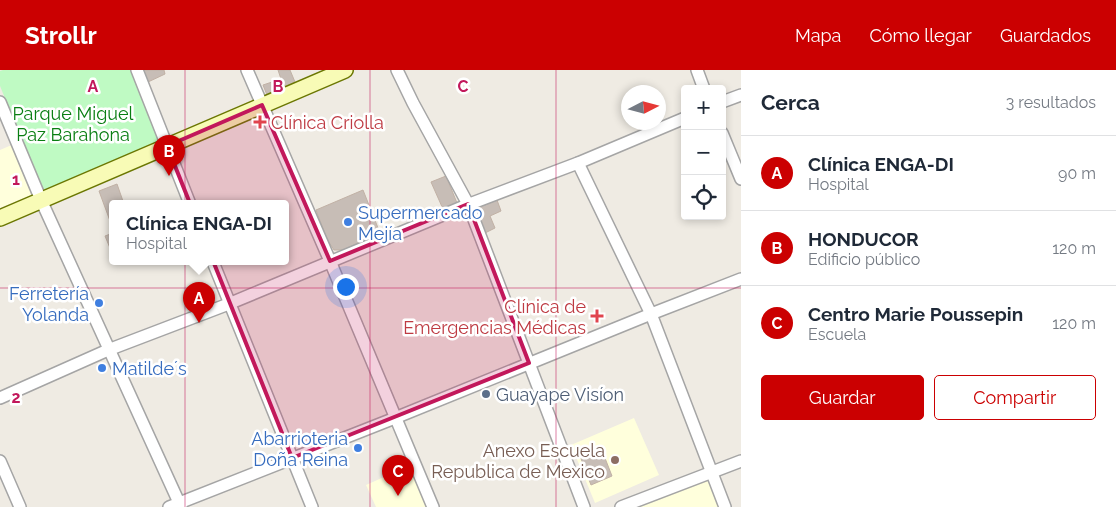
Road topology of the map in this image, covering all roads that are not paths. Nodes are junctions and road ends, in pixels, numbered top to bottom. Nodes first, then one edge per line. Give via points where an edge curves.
1 (137, 70) edge
2 (247, 70) edge
3 (345, 70) edge
4 (397, 70) edge
5 (697, 70) edge
6 (703, 85) edge
7 (741, 95) edge
8 (726, 101) edge
9 (0, 102) edge
10 (262, 105) junction
11 (681, 120) edge
12 (726, 143) edge
13 (167, 146) junction
14 (578, 163) junction
15 (741, 179) edge
16 (41, 200) junction
17 (188, 200) edge
18 (468, 204) junction
19 (0, 218) edge
20 (330, 261) junction
21 (214, 265) edge
22 (741, 279) edge
23 (230, 303) junction
24 (651, 314) junction
25 (108, 350) junction
26 (529, 363) junction
27 (0, 398) edge
28 (395, 418) junction
29 (292, 458) junction
30 (0, 461) edge
31 (741, 461) edge
32 (712, 472) junction
33 (176, 506) edge
34 (20, 507) edge
35 (312, 507) edge
36 (433, 507) edge
37 (584, 507) edge
38 (621, 507) edge
39 (725, 507) edge

1 - 13 street
2 - 10 street
3 - 10 main road
4 - 18 street
5 - 6 street
7 - 8 street
9 - 16 street
10 - 13 main road
10 - 20 street
11 - 14 street
12 - 15 street
13 - 16 main road
13 - 17 street
14 - 18 street
14 - 24 street
16 - 19 main road
16 - 25 street
18 - 20 street
18 - 26 street
20 - 23 street
20 - 28 street
21 - 23 street
22 - 24 street
23 - 25 street
23 - 29 street
24 - 26 street
24 - 32 street
25 - 27 street
25 - 33 street
26 - 28 street
26 - 37 street
28 - 29 street
28 - 36 street
29 - 33 street
29 - 35 street
30 - 34 street
31 - 32 street
32 - 38 street
32 - 39 street

